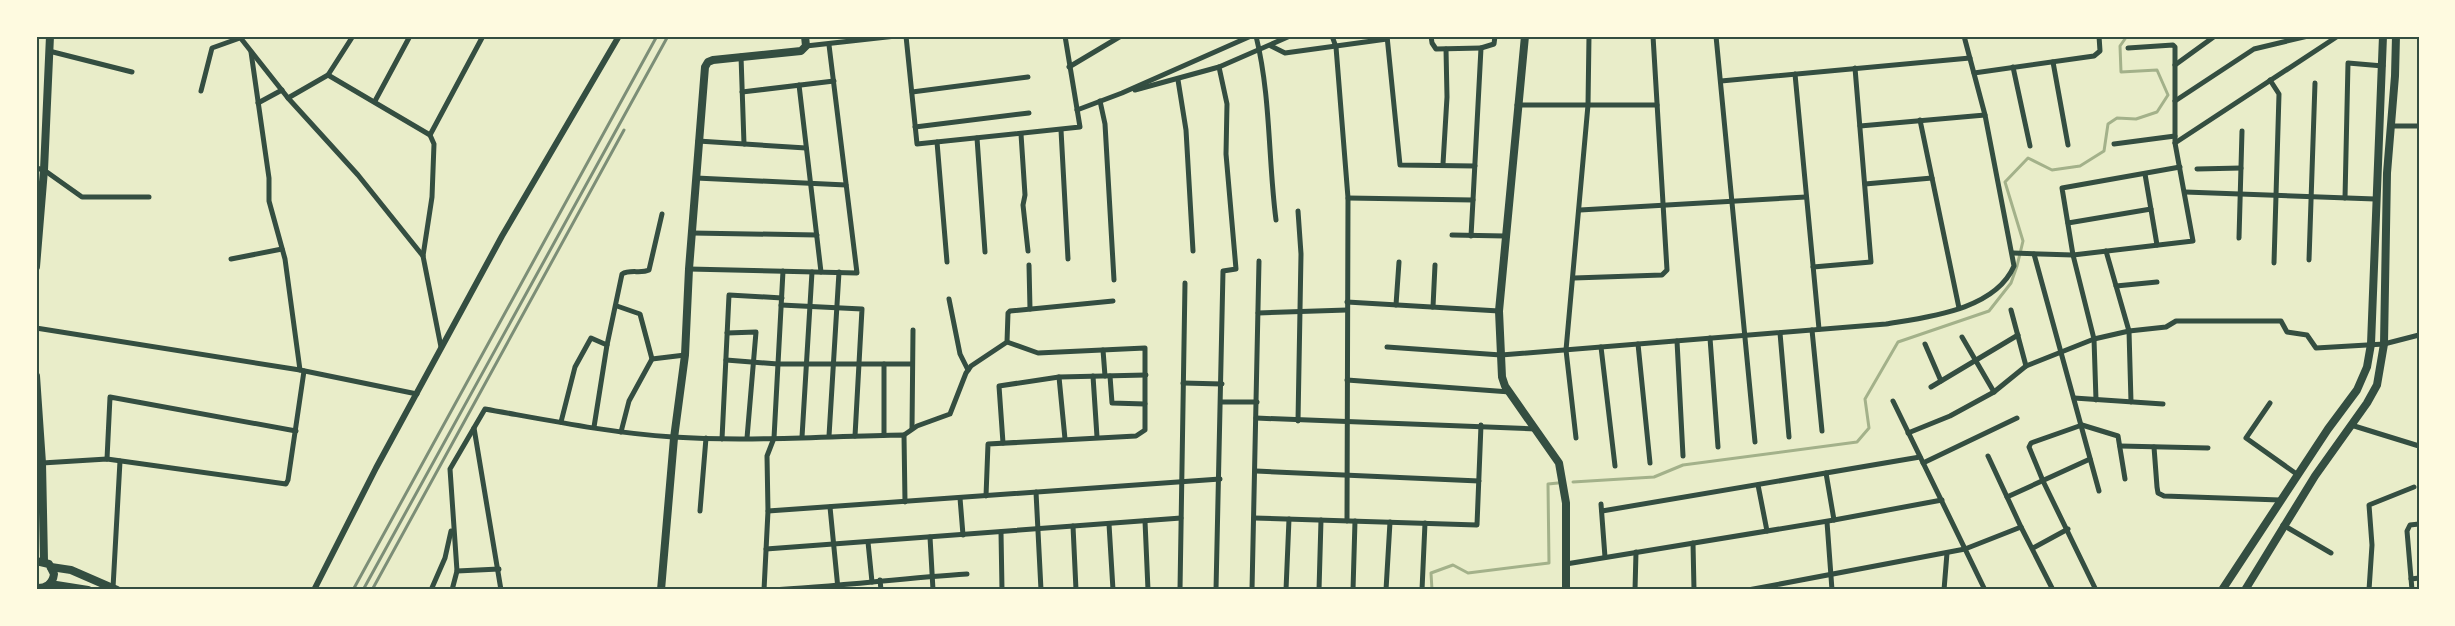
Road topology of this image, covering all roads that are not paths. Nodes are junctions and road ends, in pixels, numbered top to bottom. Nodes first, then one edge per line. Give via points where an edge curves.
1 (50, 36) edge
2 (353, 36) edge
3 (410, 36) edge
4 (483, 36) edge
5 (619, 36) edge
6 (805, 36) edge
7 (896, 36) edge
8 (906, 36) edge
9 (1065, 36) edge
10 (1251, 36) edge
11 (1256, 36) edge
12 (1290, 36) edge
13 (1332, 36) edge
14 (1431, 36) edge
15 (1495, 36) edge
16 (1525, 36) edge
17 (1589, 36) edge
18 (1652, 36) edge
19 (1716, 36) edge
20 (1964, 36) edge
21 (2099, 36) edge
22 (2215, 36) edge
23 (2308, 36) edge
24 (2338, 36) edge
25 (2383, 36) edge
26 (2396, 36) edge
27 (240, 37) edge
28 (1118, 37) edge
29 (1387, 38) edge
30 (829, 45) junction
31 (806, 46) junction
32 (1271, 46) junction
33 (1336, 46) junction
34 (1481, 48) junction
35 (2128, 48) dead end
36 (1446, 49) junction
37 (1259, 50) junction
38 (49, 51) junction
39 (251, 52) junction
40 (741, 56) junction
41 (1970, 58) junction
42 (2053, 62) junction
43 (2175, 65) junction
44 (2383, 66) junction
45 (1069, 67) junction
46 (1219, 67) junction
47 (2013, 67) junction
48 (1855, 68) junction
49 (132, 72) dead end
50 (1974, 73) junction
51 (1795, 74) junction
52 (328, 75) junction
53 (1028, 77) dead end
54 (1178, 80) junction
55 (2270, 80) junction
56 (834, 81) junction
57 (1721, 81) junction
58 (2316, 83) dead end
59 (799, 85) junction
60 (200, 90) dead end
61 (282, 90) junction
62 (742, 92) junction
63 (912, 92) junction
64 (1122, 93) junction
65 (288, 98) junction
66 (2175, 100) junction
67 (375, 101) junction
68 (1100, 102) junction
69 (258, 103) junction
70 (1517, 105) junction
71 (1588, 105) junction
72 (1657, 105) junction
73 (1077, 110) junction
74 (1029, 112) dead end
75 (1985, 115) junction
76 (1920, 120) junction
77 (1860, 126) junction
78 (2391, 126) junction
79 (2419, 126) edge
80 (915, 127) junction
81 (1061, 130) junction
82 (2242, 131) dead end
83 (1021, 134) junction
84 (430, 135) junction
85 (2175, 136) junction
86 (977, 138) junction
87 (698, 141) junction
88 (937, 142) junction
89 (2175, 143) junction
90 (744, 144) junction
91 (2114, 144) dead end
92 (2068, 145) dead end
93 (2030, 146) dead end
94 (806, 148) junction
95 (1443, 164) junction
96 (1474, 166) junction
97 (2180, 167) junction
98 (2241, 168) junction
99 (40, 169) edge
100 (2198, 169) dead end
101 (2146, 174) junction
102 (696, 178) junction
103 (1932, 178) junction
104 (811, 184) junction
105 (1865, 184) junction
106 (846, 185) junction
107 (2185, 192) junction
108 (2240, 194) junction
109 (2276, 195) junction
110 (149, 197) dead end
111 (1806, 197) junction
112 (2311, 197) junction
113 (1348, 198) junction
114 (2345, 198) junction
115 (2375, 199) junction
116 (1473, 200) junction
117 (1732, 201) junction
118 (1662, 205) junction
119 (2151, 209) junction
120 (1580, 210) junction
121 (1298, 211) dead end
122 (662, 214) dead end
123 (1276, 220) dead end
124 (2068, 223) junction
125 (692, 233) junction
126 (817, 235) junction
127 (1452, 235) dead end
128 (1471, 236) junction
129 (1505, 236) junction
130 (2239, 238) dead end
131 (2157, 245) junction
132 (282, 250) junction
133 (1028, 251) dead end
134 (1193, 251) dead end
135 (2106, 251) junction
136 (985, 252) dead end
137 (2015, 252) junction
138 (2034, 254) junction
139 (2073, 255) junction
140 (423, 256) junction
141 (231, 259) dead end
142 (1068, 260) dead end
143 (2309, 260) dead end
144 (947, 262) dead end
145 (1259, 262) dead end
146 (1399, 262) dead end
147 (2274, 263) dead end
148 (1029, 265) dead end
149 (1435, 265) dead end
150 (36, 267) edge
151 (1813, 267) junction
152 (689, 269) junction
153 (783, 271) junction
154 (812, 272) junction
155 (821, 272) junction
156 (838, 272) junction
157 (1574, 278) junction
158 (1114, 280) dead end
159 (2157, 282) dead end
160 (1185, 283) dead end
161 (2116, 286) junction
162 (782, 298) junction
163 (949, 299) dead end
164 (1113, 301) dead end
165 (1347, 302) junction
166 (781, 305) junction
167 (1396, 305) junction
168 (617, 306) junction
169 (810, 306) junction
170 (1432, 307) junction
171 (836, 308) junction
172 (1959, 308) junction
173 (1030, 309) junction
174 (1347, 310) junction
175 (2011, 310) dead end
176 (1299, 311) junction
177 (1499, 311) junction
178 (1258, 313) junction
179 (36, 328) edge
180 (1818, 329) junction
181 (913, 330) dead end
182 (1812, 330) junction
183 (2129, 331) junction
184 (727, 333) junction
185 (1780, 333) junction
186 (1745, 335) junction
187 (2018, 335) junction
188 (2419, 336) edge
189 (1962, 337) dead end
190 (1710, 338) junction
191 (2094, 339) junction
192 (1677, 341) junction
193 (1007, 342) junction
194 (1638, 344) junction
195 (1925, 344) dead end
196 (2371, 344) junction
197 (2384, 344) junction
198 (607, 345) junction
199 (1386, 346) dead end
200 (441, 347) junction
201 (1601, 347) junction
202 (1103, 350) junction
203 (1566, 350) junction
204 (2061, 354) junction
205 (686, 355) junction
206 (1501, 355) junction
207 (652, 359) junction
208 (726, 360) junction
209 (753, 362) junction
210 (1976, 362) junction
211 (778, 364) junction
212 (807, 364) junction
213 (833, 364) junction
214 (859, 364) junction
215 (884, 364) junction
216 (912, 364) junction
217 (2026, 366) junction
218 (968, 370) junction
219 (302, 371) junction
220 (36, 376) edge
221 (1059, 376) junction
222 (1093, 376) junction
223 (1107, 376) junction
224 (1146, 376) junction
225 (1347, 380) junction
226 (1941, 381) junction
227 (1184, 383) junction
228 (1222, 384) junction
229 (1931, 387) dead end
230 (1510, 392) junction
231 (1994, 392) junction
232 (417, 394) junction
233 (2074, 398) junction
234 (2096, 400) junction
235 (1894, 401) dead end
236 (1221, 402) junction
237 (1257, 402) junction
238 (2131, 402) junction
239 (2270, 403) dead end
240 (1145, 404) junction
241 (2163, 404) dead end
242 (1256, 418) junction
243 (2017, 418) dead end
244 (1298, 421) junction
245 (1347, 421) junction
246 (561, 422) junction
247 (1480, 425) junction
248 (2082, 425) junction
249 (2352, 425) junction
250 (594, 427) junction
251 (474, 428) junction
252 (1536, 429) junction
253 (912, 430) junction
254 (296, 431) junction
255 (1822, 431) dead end
256 (621, 432) junction
257 (1908, 433) junction
258 (884, 435) junction
259 (904, 435) junction
260 (829, 436) junction
261 (855, 436) junction
262 (802, 437) junction
263 (1789, 437) dead end
264 (674, 438) junction
265 (706, 438) junction
266 (747, 438) junction
267 (774, 438) junction
268 (1097, 438) junction
269 (1576, 438) dead end
270 (722, 439) junction
271 (1065, 439) junction
272 (1755, 442) dead end
273 (1003, 443) junction
274 (2120, 446) junction
275 (2419, 446) edge
276 (1718, 447) dead end
277 (2154, 447) junction
278 (2208, 448) dead end
279 (1683, 456) dead end
280 (1988, 456) dead end
281 (1920, 457) junction
282 (106, 459) junction
283 (2090, 459) junction
284 (120, 461) junction
285 (42, 463) junction
286 (1650, 463) dead end
287 (1923, 463) junction
288 (1615, 466) dead end
289 (1256, 472) junction
290 (1826, 473) junction
291 (2298, 474) junction
292 (1347, 475) junction
293 (1220, 479) junction
294 (2125, 479) dead end
295 (2042, 480) junction
296 (1182, 481) junction
297 (1479, 481) junction
298 (1758, 485) junction
299 (2414, 487) dead end
300 (2099, 491) dead end
301 (1036, 492) junction
302 (986, 496) junction
303 (2008, 497) junction
304 (960, 498) junction
305 (1942, 500) junction
306 (2280, 500) junction
307 (906, 502) junction
308 (1601, 504) dead end
309 (830, 507) junction
310 (2295, 508) junction
311 (700, 511) dead end
312 (768, 511) junction
313 (1602, 511) junction
314 (1181, 518) junction
315 (1254, 518) junction
316 (1289, 519) junction
317 (1321, 520) junction
318 (1834, 520) junction
319 (1144, 521) junction
320 (1347, 521) junction
321 (1355, 521) junction
322 (1390, 522) junction
323 (1827, 522) junction
324 (1109, 524) junction
325 (1425, 524) junction
326 (2419, 524) edge
327 (2283, 525) junction
328 (453, 526) junction
329 (1073, 526) junction
330 (2021, 527) junction
331 (1038, 529) junction
332 (2068, 529) junction
333 (1767, 531) junction
334 (1000, 532) junction
335 (963, 534) junction
336 (930, 537) junction
337 (868, 542) junction
338 (1693, 543) junction
339 (833, 544) junction
340 (2033, 548) junction
341 (766, 549) junction
342 (1965, 549) junction
343 (1636, 552) junction
344 (1947, 553) junction
345 (2331, 553) dead end
346 (1605, 557) junction
347 (40, 561) edge
348 (1566, 564) junction
349 (51, 567) junction
350 (499, 569) junction
351 (456, 571) junction
352 (967, 574) dead end
353 (1831, 575) junction
354 (932, 576) junction
355 (2411, 578) junction
356 (2419, 578) edge
357 (880, 580) junction
358 (872, 582) junction
359 (48, 587) edge
360 (36, 588) edge
361 (838, 588) edge
362 (115, 589) edge
363 (88, 590) edge
364 (314, 590) edge
365 (431, 590) edge
366 (452, 590) edge
367 (501, 590) edge
368 (661, 590) edge
369 (764, 590) edge
370 (770, 590) edge
371 (881, 590) edge
372 (933, 590) edge
373 (1002, 590) edge
374 (1041, 590) edge
375 (1076, 590) edge
376 (1114, 590) edge
377 (1148, 590) edge
378 (1180, 590) edge
379 (1216, 590) edge
380 (1252, 590) edge
381 (1286, 590) edge
382 (1319, 590) edge
383 (1352, 590) edge
384 (1386, 590) edge
385 (1422, 590) edge
386 (1566, 590) edge
387 (1635, 590) edge
388 (1694, 590) edge
389 (1748, 590) edge
390 (1832, 590) edge
391 (1944, 590) edge
392 (1985, 590) edge
393 (2053, 590) edge
394 (2096, 590) edge
395 (2222, 590) edge
396 (2245, 590) edge
397 (2369, 590) edge
398 (2412, 590) edge

1 - 38 main road
2 - 52 street
3 - 67 street
4 - 84 street
5 - 200 street
6 - 31 main road
7 - 30 street
8 - 63 street
9 - 45 street
10 - 64 street
11 - 37 street
12 - 32 street
13 - 33 street
14 - 36 street via 1434,47
15 - 34 street via 1494,44
16 - 70 main road
17 - 71 street
18 - 72 street
19 - 57 street
20 - 41 street
21 - 42 street via 2100,51 2094,56
22 - 43 street
23 - 66 street via 2254,49
24 - 55 street
25 - 44 main road
26 - 78 main road
27 - 39 street
27 - 60 street via 212,48
28 - 45 street
29 - 33 street
29 - 95 street via 1400,165
30 - 31 street
30 - 56 street
31 - 40 main road via 801,51
32 - 33 street via 1285,53
32 - 37 street
33 - 113 street
34 - 36 street
34 - 96 street
35 - 43 street via 2172,45
36 - 95 street
37 - 46 street
37 - 123 street via 1268,114 1268,149
38 - 49 street
38 - 99 main road
39 - 61 street
39 - 69 street
40 - 62 street
40 - 87 main road via 706,64
41 - 48 street
41 - 50 street
42 - 47 street
42 - 92 street
43 - 66 street
44 - 114 street via 2348,63
44 - 115 main road
45 - 73 street
46 - 54 street
46 - 228 street via 1227,104 1226,154 1236,269 1223,271
47 - 50 street
47 - 93 street
48 - 51 street
48 - 77 street
50 - 75 street
51 - 57 street
51 - 111 street
52 - 65 street
52 - 67 street
53 - 63 street
54 - 64 street
54 - 134 street via 1186,130
55 - 89 street
55 - 109 street via 2279,94
56 - 59 street
56 - 106 street
57 - 117 street
58 - 112 street
59 - 62 street
59 - 94 street
61 - 65 street
61 - 69 street
62 - 90 street
63 - 80 street
64 - 68 street
65 - 140 street via 358,175
66 - 85 street
67 - 84 street
68 - 73 street
68 - 158 street via 1105,124
69 - 132 street via 269,178 269,201
70 - 71 street
70 - 129 main road
71 - 72 street
71 - 120 street
72 - 118 street
73 - 81 street via 1080,128
74 - 80 street
75 - 76 street
75 - 137 street
76 - 77 street
76 - 103 street
77 - 105 street
78 - 79 street
78 - 197 main road
80 - 88 street via 917,144
81 - 83 street
81 - 142 street
82 - 98 street
83 - 86 street
83 - 133 street
84 - 140 street via 434,144 432,197
85 - 89 street
85 - 91 street
86 - 88 street
86 - 136 street
87 - 90 street
87 - 102 main road
88 - 144 street
89 - 97 street
90 - 94 street
94 - 104 street
95 - 96 street
96 - 116 street
97 - 101 street
97 - 107 street
98 - 100 street
98 - 108 street
99 - 110 street via 82,197
99 - 150 main road
101 - 119 street
101 - 124 street via 2062,188
102 - 104 street
102 - 125 main road
103 - 105 street
103 - 172 street
104 - 106 street
104 - 126 street
105 - 151 street via 1871,262
106 - 156 street via 857,273
107 - 108 street
107 - 131 street via 2192,241
108 - 109 street
108 - 130 street
109 - 112 street
109 - 147 street
111 - 117 street
111 - 151 street
112 - 114 street
112 - 143 street
113 - 116 street
113 - 165 street
114 - 115 street
115 - 196 main road
116 - 128 street
117 - 118 street
117 - 186 street
118 - 120 street
118 - 157 street via 1667,270 1662,275
119 - 124 street
119 - 131 street
120 - 157 street
121 - 176 street via 1301,254
122 - 168 street via 649,270 622,274
124 - 139 street
125 - 126 street
125 - 152 main road
126 - 155 street
127 - 128 street
128 - 129 street
129 - 177 main road
131 - 135 street
132 - 141 street
132 - 219 street
135 - 139 street
135 - 161 street
137 - 138 street
137 - 172 street via 2009,279 2001,287
138 - 139 street
138 - 204 street
139 - 191 street
140 - 200 street
145 - 178 street
146 - 167 street
148 - 173 street
149 - 170 street
151 - 180 street
152 - 153 street
152 - 205 main road
153 - 154 street
153 - 162 street
154 - 155 street
154 - 169 street
155 - 156 street
156 - 171 street
157 - 203 street
159 - 161 street
160 - 227 street
161 - 183 street
162 - 166 street
162 - 184 street via 729,295
163 - 218 street via 960,354
164 - 173 street
165 - 167 street
165 - 174 street
166 - 169 street
166 - 211 street
167 - 170 street
168 - 198 street
168 - 207 street via 640,314
169 - 171 street
169 - 212 street
170 - 177 street
171 - 213 street
171 - 214 street via 862,309
172 - 180 street via 1886,324
173 - 193 street via 1008,312
174 - 176 street
174 - 225 street
175 - 187 street
176 - 178 street
176 - 244 street
177 - 206 main road
178 - 237 street
179 - 219 street
180 - 182 street
181 - 216 street
182 - 185 street
182 - 255 street
183 - 191 street
183 - 196 street via 2166,327 2176,321 2281,321 2287,332 2306,335 2316,348
183 - 238 street
184 - 208 street
184 - 209 street via 756,332
185 - 186 street
185 - 263 street
186 - 190 street
186 - 272 street
187 - 210 street
187 - 217 street
188 - 197 street
189 - 210 street
190 - 192 street
190 - 276 street
191 - 204 street
191 - 234 street
192 - 194 street
192 - 279 street
193 - 202 street via 1038,353
193 - 218 street
194 - 201 street
194 - 286 street
195 - 226 street
196 - 197 street
196 - 291 main road via 2364,379
197 - 249 main road via 2377,385
198 - 246 street via 591,338 575,367
198 - 250 street
199 - 206 street
200 - 232 street
201 - 203 street
201 - 288 street
202 - 223 street
202 - 224 street via 1146,348
203 - 206 street
203 - 269 street
204 - 217 street
204 - 233 street
205 - 207 street
205 - 264 main road
206 - 230 main road via 1502,377
207 - 256 street via 628,401
208 - 209 street
208 - 270 street
209 - 211 street
209 - 266 street
210 - 226 street
210 - 231 street
211 - 212 street
211 - 267 street
212 - 213 street
212 - 262 street
213 - 214 street
213 - 260 street
214 - 215 street
214 - 261 street
215 - 216 street
215 - 258 street
216 - 253 street
217 - 231 street
218 - 253 street via 950,414
219 - 232 street
219 - 254 street
220 - 285 main road
221 - 222 street
221 - 271 street
221 - 273 street via 999,386
222 - 223 street
222 - 268 street
223 - 224 street
223 - 240 street via 1112,404
224 - 240 street
225 - 230 street
225 - 245 street
226 - 229 street
227 - 228 street
227 - 296 street
228 - 236 street
230 - 252 main road
231 - 257 street via 1950,416
232 - 364 street
233 - 234 street
233 - 248 street
234 - 238 street
235 - 257 street
236 - 237 street
236 - 293 street
237 - 242 street
238 - 241 street
239 - 291 street via 2246,438
240 - 268 street via 1145,430 1142,433
242 - 244 street
242 - 289 street
243 - 287 street
244 - 245 street
245 - 247 street
245 - 292 street
246 - 250 street
246 - 251 street via 485,409
247 - 252 street
247 - 297 street
248 - 274 street via 2118,436
248 - 283 street
248 - 295 street via 2031,443 2028,450
249 - 275 street
249 - 310 main road
250 - 256 street
251 - 328 street via 450,469
251 - 350 street
252 - 348 main road via 1559,463 1566,503
253 - 259 street
254 - 282 street via 110,397
254 - 284 street via 286,484
256 - 264 street
257 - 281 street
258 - 259 street
258 - 261 street
259 - 307 street
260 - 261 street
260 - 262 street
262 - 267 street
264 - 265 street
264 - 368 main road
265 - 270 street
265 - 311 street
266 - 267 street
266 - 270 street
267 - 312 street via 767,456
268 - 271 street
271 - 273 street
273 - 302 street via 988,444
274 - 277 street
274 - 294 street
277 - 278 street
277 - 306 street via 2158,493 2164,496
280 - 303 street
281 - 287 street
281 - 290 street
282 - 284 street
282 - 285 street
283 - 295 street
283 - 300 street
284 - 362 street
285 - 347 main road
287 - 305 street
289 - 292 street
289 - 315 street
290 - 298 street
290 - 318 street
291 - 306 main road
292 - 297 street
292 - 320 street
293 - 296 street
293 - 379 street
295 - 303 street
295 - 332 street
296 - 301 street
296 - 314 street
297 - 325 street via 1478,525
298 - 313 street
298 - 333 street
299 - 397 street via 2369,505 2372,545
301 - 302 street
301 - 331 street
302 - 304 street
303 - 330 street
304 - 307 street
304 - 335 street
305 - 318 street
305 - 342 street
306 - 310 main road
306 - 395 main road
307 - 309 street
308 - 313 street
309 - 312 street
309 - 339 street
310 - 327 main road
312 - 341 street
313 - 346 street
314 - 319 street
314 - 378 street
315 - 316 street
315 - 380 street
316 - 317 street
316 - 381 street
317 - 320 street
317 - 382 street
318 - 323 street
319 - 324 street
319 - 377 street
320 - 321 street
321 - 322 street
321 - 383 street
322 - 325 street
322 - 384 street
323 - 333 street
323 - 353 street
324 - 329 street
324 - 376 street
325 - 385 street
326 - 355 street via 2410,525 2407,531
327 - 345 street
327 - 396 main road
328 - 351 street
328 - 365 street via 445,558
329 - 331 street
329 - 375 street
330 - 340 street
330 - 342 street
331 - 334 street
331 - 374 street
332 - 340 street
332 - 394 street
333 - 338 street
334 - 335 street
334 - 373 street
335 - 336 street
336 - 337 street
336 - 354 street
337 - 339 street
337 - 358 street
338 - 343 street
338 - 388 street
339 - 341 street
339 - 361 street
340 - 393 street
341 - 369 street
342 - 344 street
342 - 392 street
343 - 346 street
343 - 387 street
344 - 353 street
344 - 391 street
346 - 348 street
347 - 349 main road
348 - 386 main road
349 - 359 main road via 54,574
349 - 362 main road via 71,570
350 - 351 street
350 - 367 street
351 - 366 street
352 - 354 street
353 - 389 street
353 - 390 street
354 - 357 street
354 - 372 street
355 - 356 street
355 - 398 street
357 - 358 street
357 - 371 street
358 - 361 street
359 - 360 main road
359 - 363 main road
361 - 370 street

